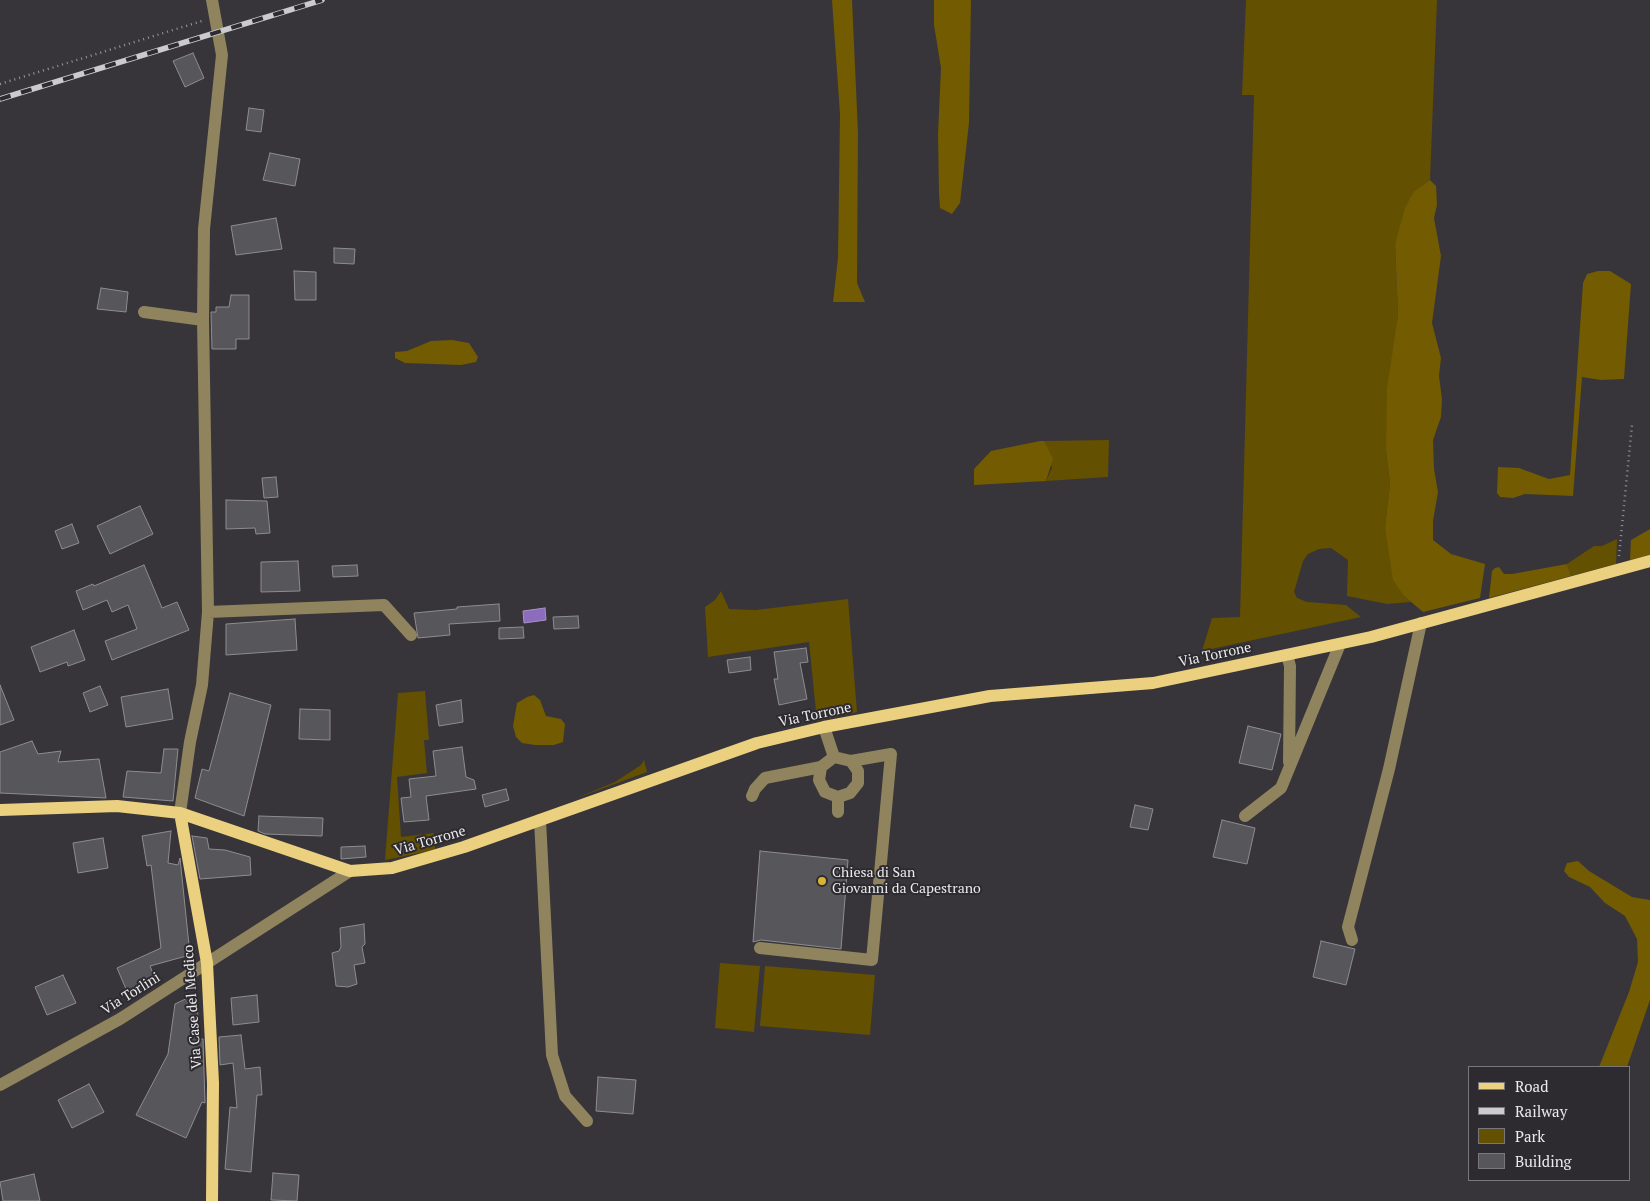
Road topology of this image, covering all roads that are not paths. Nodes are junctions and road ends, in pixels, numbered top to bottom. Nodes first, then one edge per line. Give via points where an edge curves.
1 (212, 0) edge
2 (144, 312) dead end
3 (203, 320) junction
4 (1650, 561) edge
5 (208, 612) junction
6 (1421, 623) junction
7 (411, 635) dead end
8 (1340, 644) junction
9 (1287, 655) junction
10 (824, 727) junction
11 (834, 757) junction
12 (851, 761) junction
13 (821, 766) junction
14 (1289, 768) junction
15 (752, 796) dead end
16 (838, 797) junction
17 (0, 810) edge
18 (838, 812) dead end
19 (180, 813) junction
20 (1245, 816) dead end
21 (540, 820) junction
22 (350, 871) junction
23 (1352, 940) dead end
24 (760, 948) dead end
25 (207, 963) junction
26 (0, 1085) edge
27 (587, 1121) dead end
28 (212, 1201) edge

1 - 3 street via 222,55 204,229
2 - 3 street
3 - 5 street
4 - 6 main road, Via Torrone
5 - 7 street via 384,605
5 - 19 street via 202,685
6 - 8 main road, Via Torrone
6 - 23 street via 1389,769 1348,927
8 - 9 main road, Via Torrone
8 - 14 street
9 - 10 main road, Via Torrone via 1153,683 990,696
9 - 14 street via 1290,666
10 - 11 street
10 - 21 main road, Via Torrone via 757,743
11 - 12 street
11 - 13 street
12 - 16 street via 858,771 858,783 850,793
12 - 24 street via 891,754 872,960
13 - 15 street via 765,778
13 - 16 street via 819,780 825,792
14 - 20 street via 1281,788
16 - 18 street
17 - 19 main road, Via Torrone via 117,806
19 - 22 main road, Via Torrone
19 - 25 main road, Via Case del Medico
21 - 22 main road, Via Torrone via 464,848 392,868
21 - 27 street via 552,1055 565,1096
22 - 25 street, Via Torlini
25 - 26 street, Via Torlini via 120,1020
25 - 28 main road, Via Case del Medico via 213,1083

